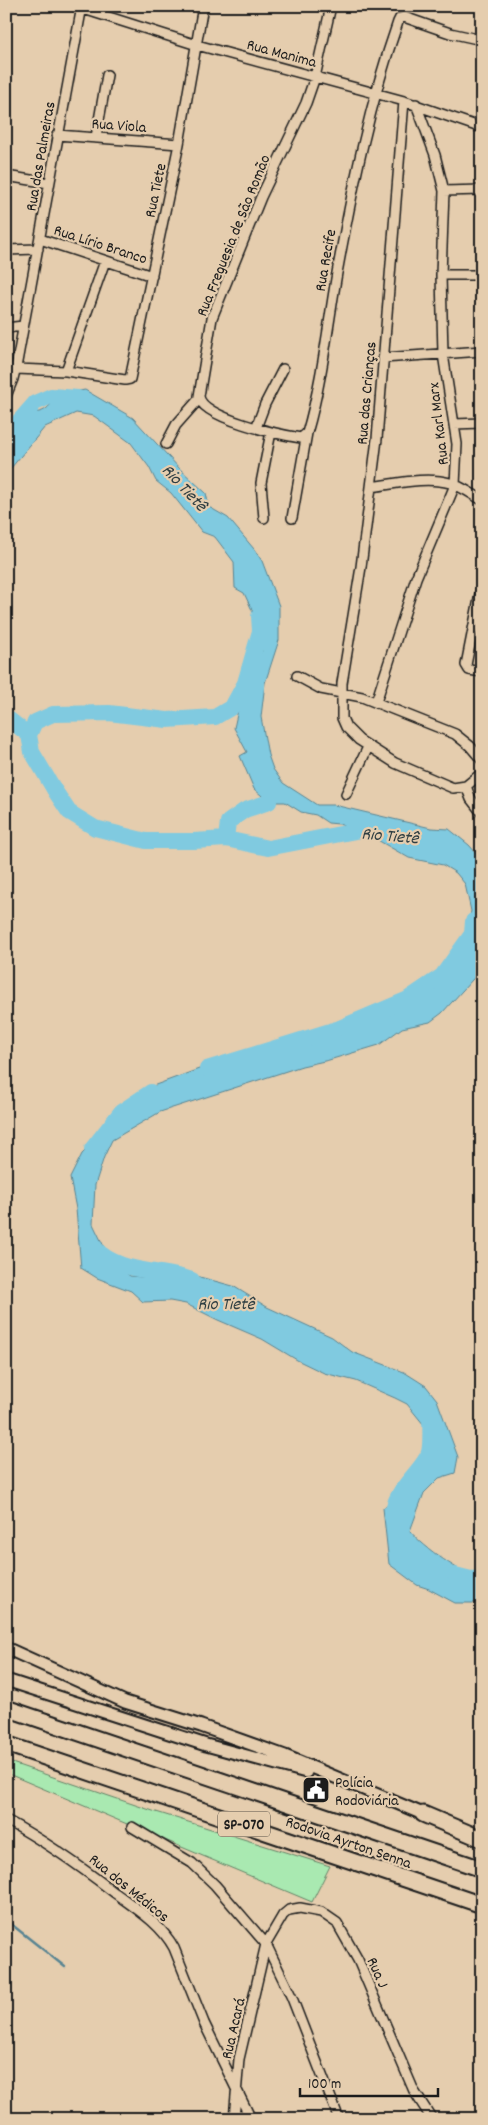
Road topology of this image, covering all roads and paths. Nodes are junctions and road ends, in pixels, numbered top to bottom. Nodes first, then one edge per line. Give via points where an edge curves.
1 (203, 6) edge
2 (330, 6) edge
3 (79, 7) edge
4 (482, 40) edge
5 (197, 45) junction
6 (107, 74) dead end
7 (315, 77) junction
8 (374, 92) junction
9 (404, 101) junction
10 (416, 104) junction
11 (482, 128) edge
12 (57, 135) junction
13 (96, 137) junction
14 (179, 144) junction
15 (6, 176) edge
16 (49, 183) junction
17 (482, 190) edge
18 (444, 192) junction
19 (40, 239) junction
20 (38, 249) junction
21 (6, 250) edge
22 (105, 262) junction
23 (441, 275) junction
24 (482, 275) edge
25 (152, 276) junction
26 (23, 326) junction
27 (6, 328) edge
28 (482, 351) edge
29 (443, 354) junction
30 (383, 358) junction
31 (16, 369) junction
32 (283, 369) dead end
33 (66, 371) junction
34 (6, 396) edge
35 (199, 399) junction
36 (482, 423) edge
37 (454, 424) junction
38 (256, 428) junction
39 (271, 432) junction
40 (305, 435) junction
41 (166, 444) dead end
42 (455, 485) junction
43 (371, 487) junction
44 (482, 500) edge
45 (264, 518) dead end
46 (292, 518) dead end
47 (482, 584) edge
48 (480, 599) edge
49 (482, 672) edge
50 (297, 676) dead end
51 (342, 689) junction
52 (376, 702) junction
53 (368, 747) junction
54 (482, 760) edge
55 (482, 773) edge
56 (466, 786) junction
57 (346, 794) dead end
58 (482, 813) edge
59 (6, 1648) edge
60 (6, 1672) edge
61 (6, 1680) edge
62 (19, 1684) junction
63 (6, 1708) edge
64 (6, 1744) edge
65 (346, 1782) junction
66 (423, 1814) joint
67 (6, 1820) edge
68 (132, 1827) dead end
69 (482, 1838) edge
70 (482, 1869) edge
71 (482, 1905) edge
72 (266, 1944) junction
73 (236, 2090) junction
74 (6, 2111) edge
75 (7, 2119) edge
76 (234, 2119) edge
77 (251, 2119) edge
78 (339, 2119) edge
79 (432, 2119) edge

1 - 5 street, Rua Tiete
2 - 7 street, Rua Freguesia de São Romão
3 - 5 street, Rua Manima
3 - 12 street, Rua das Palmeiras
4 - 8 street, Rua Recife via 402,17
5 - 7 street, Rua Manima
5 - 14 street, Rua Tiete
6 - 13 street
7 - 8 street, Rua Manima
7 - 35 street, Rua Freguesia de São Romão via 215,311
8 - 9 street, Rua Manima
8 - 40 street, Rua Recife
9 - 10 street, Rua Manima
9 - 30 street, Rua das Crianças
10 - 11 street, Rua Manima
10 - 18 street, Rua Karl Marx
12 - 13 street, Rua Viola
12 - 16 street, Rua das Palmeiras
13 - 14 street, Rua Viola
14 - 25 street, Rua Tiete
15 - 16 street
16 - 19 street, Rua das Palmeiras
17 - 18 street
18 - 23 street, Rua Karl Marx
19 - 20 street, Rua das Palmeiras
19 - 22 street, Rua Lírio Branco
20 - 21 street, Rua Lírio Branco
20 - 26 street, Rua das Palmeiras
22 - 25 street, Rua Lírio Branco
22 - 33 street
23 - 24 street
23 - 29 street, Rua Karl Marx
25 - 33 street, Rua Tiete via 130,379
26 - 27 street
26 - 31 street, Rua das Palmeiras
28 - 29 street
29 - 30 street
29 - 37 street, Rua Karl Marx
30 - 43 street, Rua das Crianças
31 - 33 street
31 - 34 street, Rua das Palmeiras
32 - 38 street
35 - 38 street via 222,416
35 - 41 street via 176,425
36 - 37 street
37 - 42 street, Rua Karl Marx via 458,458
38 - 39 street
39 - 40 street
39 - 45 street via 261,483
40 - 46 street, Rua Recife
42 - 43 street via 430,481
42 - 44 street
42 - 52 street, Rua Karl Marx via 416,578
43 - 51 street, Rua das Crianças
47 - 48 street
48 - 49 street via 466,663 468,669
50 - 51 street via 321,690
51 - 52 street
51 - 53 street, Rua das Crianças via 343,722
52 - 54 street via 454,734
53 - 56 street, Rua das Crianças via 450,787
53 - 57 street
55 - 56 street
56 - 58 street
59 - 65 street via 125,1702 266,1750
60 - 62 street
61 - 62 street
62 - 65 street via 206,1745
63 - 70 highway, Rodovia Ayrton Senna / SP-070
64 - 71 highway, Rodovia Ayrton Senna / SP-070
65 - 66 street
66 - 69 highway
67 - 73 street, Rua dos Médicos via 64,1854 132,1905 168,1937
68 - 72 street via 192,1863 215,1884
72 - 73 street, Rua Acará via 239,2059
72 - 78 street via 292,1998
72 - 79 street, Rua J via 289,1910 300,1908 330,1916 358,1960 414,2091
73 - 76 street, Rua Acará
73 - 77 street, Rua dos Médicos
74 - 75 street

